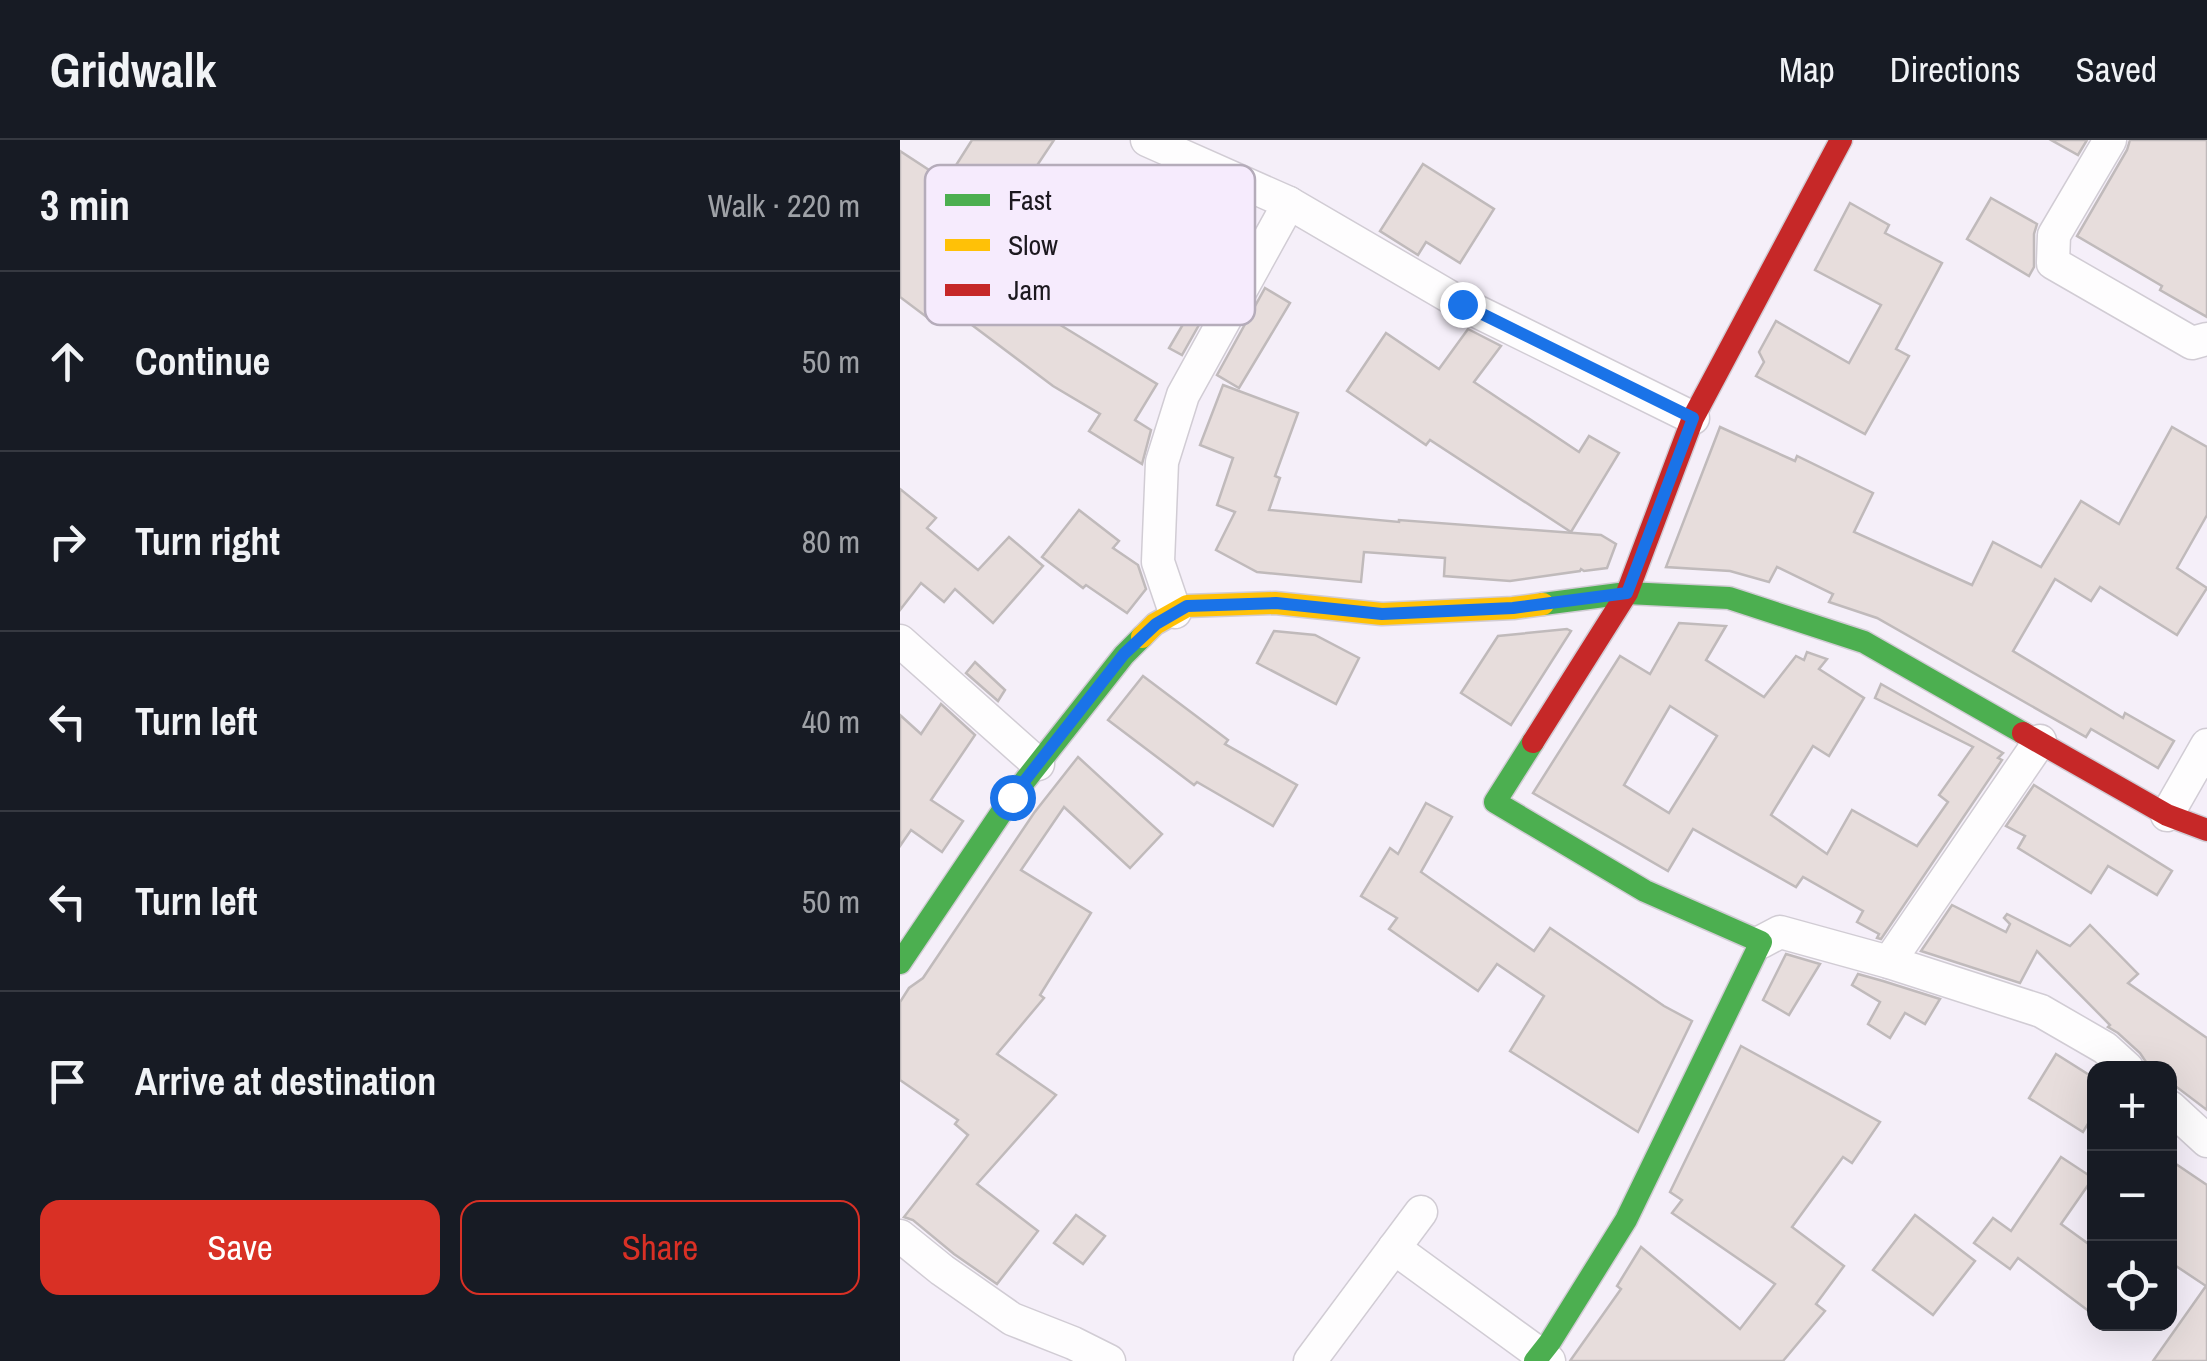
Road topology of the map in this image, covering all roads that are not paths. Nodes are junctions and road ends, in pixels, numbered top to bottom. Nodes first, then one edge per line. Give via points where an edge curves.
1 (1147, 140) edge
2 (1841, 140) edge
3 (2110, 140) edge
4 (1202, 165) edge
5 (1255, 189) edge
6 (1289, 204) junction
7 (1255, 266) edge
8 (1222, 325) edge
9 (2207, 339) edge
10 (1693, 418) junction
11 (1627, 593) junction
12 (1175, 612) junction
13 (900, 641) edge
14 (2040, 741) junction
15 (2207, 744) edge
16 (1038, 764) junction
17 (2167, 814) junction
18 (2207, 830) edge
19 (1761, 942) junction
20 (1888, 962) junction
21 (900, 963) edge
22 (2119, 1061) edge
23 (2177, 1113) edge
24 (2207, 1141) edge
25 (1421, 1212) dead end
26 (900, 1236) edge
27 (1394, 1248) junction
28 (1541, 1359) edge
29 (1110, 1361) edge
30 (1310, 1361) edge

1 - 4 street
2 - 10 street
3 - 9 street via 2054,235 2054,263 2192,343
5 - 6 street
6 - 7 street
6 - 10 street via 1462,304
8 - 12 street via 1183,396 1162,462 1158,562
10 - 11 street
11 - 12 street via 1513,608 1382,614 1276,603
11 - 14 street via 1729,598 1864,642
11 - 19 street via 1495,802 1644,891
12 - 16 street via 1124,654
13 - 16 street
14 - 17 street
14 - 20 street
15 - 17 street
16 - 21 street
17 - 18 street
19 - 20 street via 1780,932
19 - 28 street via 1626,1220
20 - 22 street via 2040,1011
23 - 24 street
25 - 27 street
26 - 29 street via 1012,1319
27 - 28 street
27 - 30 street

